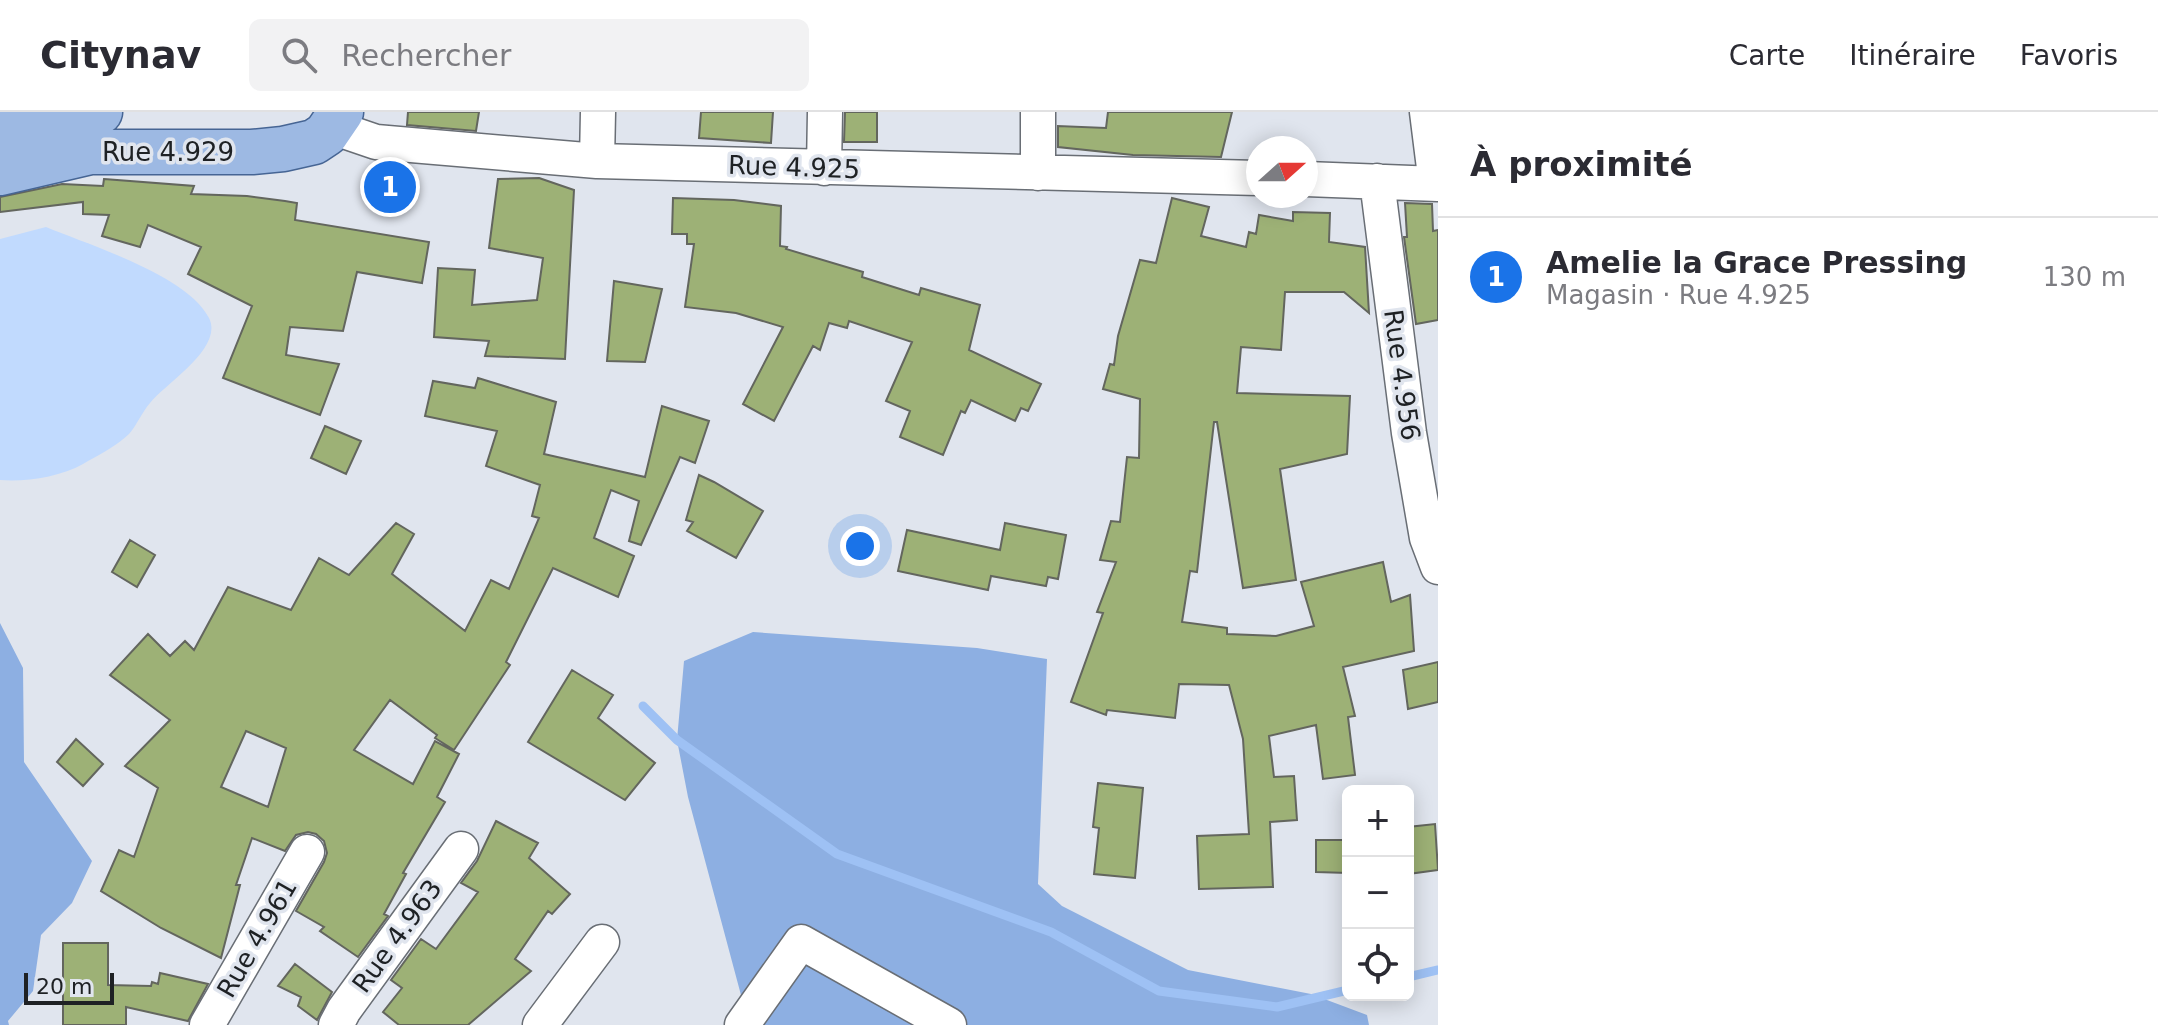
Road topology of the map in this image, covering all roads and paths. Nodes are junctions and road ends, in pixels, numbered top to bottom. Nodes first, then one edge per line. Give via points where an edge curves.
1 (598, 112) edge
2 (825, 112) edge
3 (1038, 112) edge
4 (1427, 112) edge
5 (92, 113) edge
6 (312, 124) edge
7 (0, 132) edge
8 (597, 161) junction
9 (824, 168) junction
10 (0, 173) edge
11 (1038, 173) junction
12 (1246, 178) edge
13 (1318, 179) edge
14 (1377, 181) junction
15 (1437, 184) edge
16 (1438, 567) edge
17 (461, 849) dead end
18 (307, 852) dead end
19 (602, 942) dead end
20 (207, 1025) edge
21 (336, 1025) edge
22 (540, 1025) edge
23 (742, 1025) edge
24 (949, 1025) edge

1 - 8 street
2 - 9 street
3 - 11 street
4 - 15 street
5 - 7 main road, Rue 4.929
6 - 8 street, Rue 4.925 via 376,142
6 - 10 main road, Rue 4.929 via 252,152 90,152
8 - 9 street, Rue 4.925
9 - 11 street, Rue 4.925
11 - 12 street, Rue 4.925
13 - 14 street
14 - 15 street
14 - 16 street, Rue 4.956 via 1409,433 1427,538
17 - 21 street, Rue 4.963
18 - 20 street, Rue 4.961
19 - 22 street
23 - 24 street via 801,942

